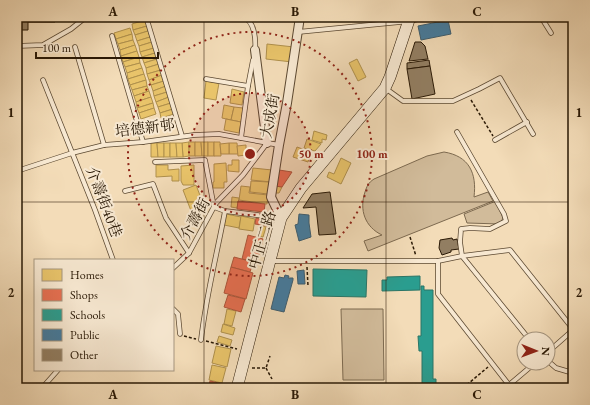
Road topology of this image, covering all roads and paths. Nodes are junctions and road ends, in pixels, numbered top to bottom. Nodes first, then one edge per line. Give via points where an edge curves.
1 (86, 17) edge
2 (243, 17) edge
3 (300, 17) edge
4 (426, 17) edge
5 (542, 17) edge
6 (410, 19) edge
7 (147, 20) dead end
8 (298, 32) junction
9 (551, 33) dead end
10 (112, 36) dead end
11 (17, 46) edge
12 (76, 47) dead end
13 (255, 50) junction
14 (206, 79) dead end
15 (43, 80) dead end
16 (248, 86) junction
17 (385, 88) junction
18 (468, 95) junction
19 (526, 122) junction
20 (457, 132) dead end
21 (533, 134) dead end
22 (182, 136) junction
23 (241, 138) junction
24 (495, 140) joint
25 (143, 142) junction
26 (267, 143) junction
27 (104, 145) junction
28 (279, 145) junction
29 (72, 153) junction
30 (155, 162) dead end
31 (17, 171) edge
32 (125, 191) dead end
33 (214, 207) junction
34 (225, 211) junction
35 (281, 218) junction
36 (410, 237) dead end
37 (189, 253) junction
38 (416, 255) dead end
39 (462, 256) junction
40 (113, 259) edge
41 (270, 260) junction
42 (307, 261) junction
43 (438, 262) junction
44 (174, 267) edge
45 (308, 286) dead end
46 (174, 310) edge
47 (573, 330) edge
48 (523, 331) edge
49 (180, 334) joint
50 (201, 340) junction
51 (556, 345) edge
52 (246, 351) junction
53 (270, 356) dead end
54 (492, 363) junction
55 (243, 366) junction
56 (266, 368) junction
57 (556, 368) edge
58 (57, 371) edge
59 (526, 371) edge
60 (573, 374) edge
61 (272, 379) dead end
62 (42, 388) edge
63 (237, 388) edge
64 (463, 388) edge

1 - 11 lane via 72,29 43,45
2 - 13 lane via 252,24 256,40
3 - 8 street, 大成街
4 - 6 lane
5 - 9 lane
6 - 8 lane
6 - 17 main road, 中正二路
7 - 22 lane
8 - 28 street, 大成街
10 - 25 lane
12 - 27 lane
13 - 16 lane
13 - 26 street
14 - 16 lane
15 - 29 lane, 介壽街40巷
16 - 23 lane
17 - 18 lane via 403,101 453,101
17 - 35 main road, 中正二路 via 301,188
18 - 19 lane via 500,78
18 - 24 path
19 - 21 lane
19 - 24 lane
20 - 39 lane via 504,214 506,222 490,229 461,230
22 - 23 lane, 培德新邨 via 219,134
22 - 25 lane, 培德新邨
23 - 26 lane, 培德新邨
25 - 27 lane, 培德新邨
26 - 28 lane, 培德新邨
26 - 33 lane, 介壽街
27 - 29 lane, 培德新邨
28 - 35 street, 大成街 via 271,197
29 - 31 lane, 培德新邨
29 - 40 lane, 介壽街40巷
30 - 33 lane via 206,160
32 - 37 lane via 153,184 166,218
33 - 34 lane
33 - 37 lane, 介壽街
34 - 35 lane
34 - 50 lane via 204,308
35 - 41 main road, 中正二路
36 - 38 path
37 - 44 lane, 介壽街
39 - 43 lane
39 - 47 lane via 510,250
39 - 48 lane
41 - 42 lane
41 - 52 main road, 中正二路
42 - 43 lane
42 - 45 path
43 - 54 lane via 438,294
46 - 49 lane via 178,314
47 - 51 lane
49 - 50 path
50 - 52 path
52 - 55 main road, 中正二路
53 - 56 path
54 - 59 lane via 509,385
54 - 64 path
55 - 56 path
55 - 63 main road, 中正二路
56 - 61 path
57 - 60 lane
58 - 62 lane

